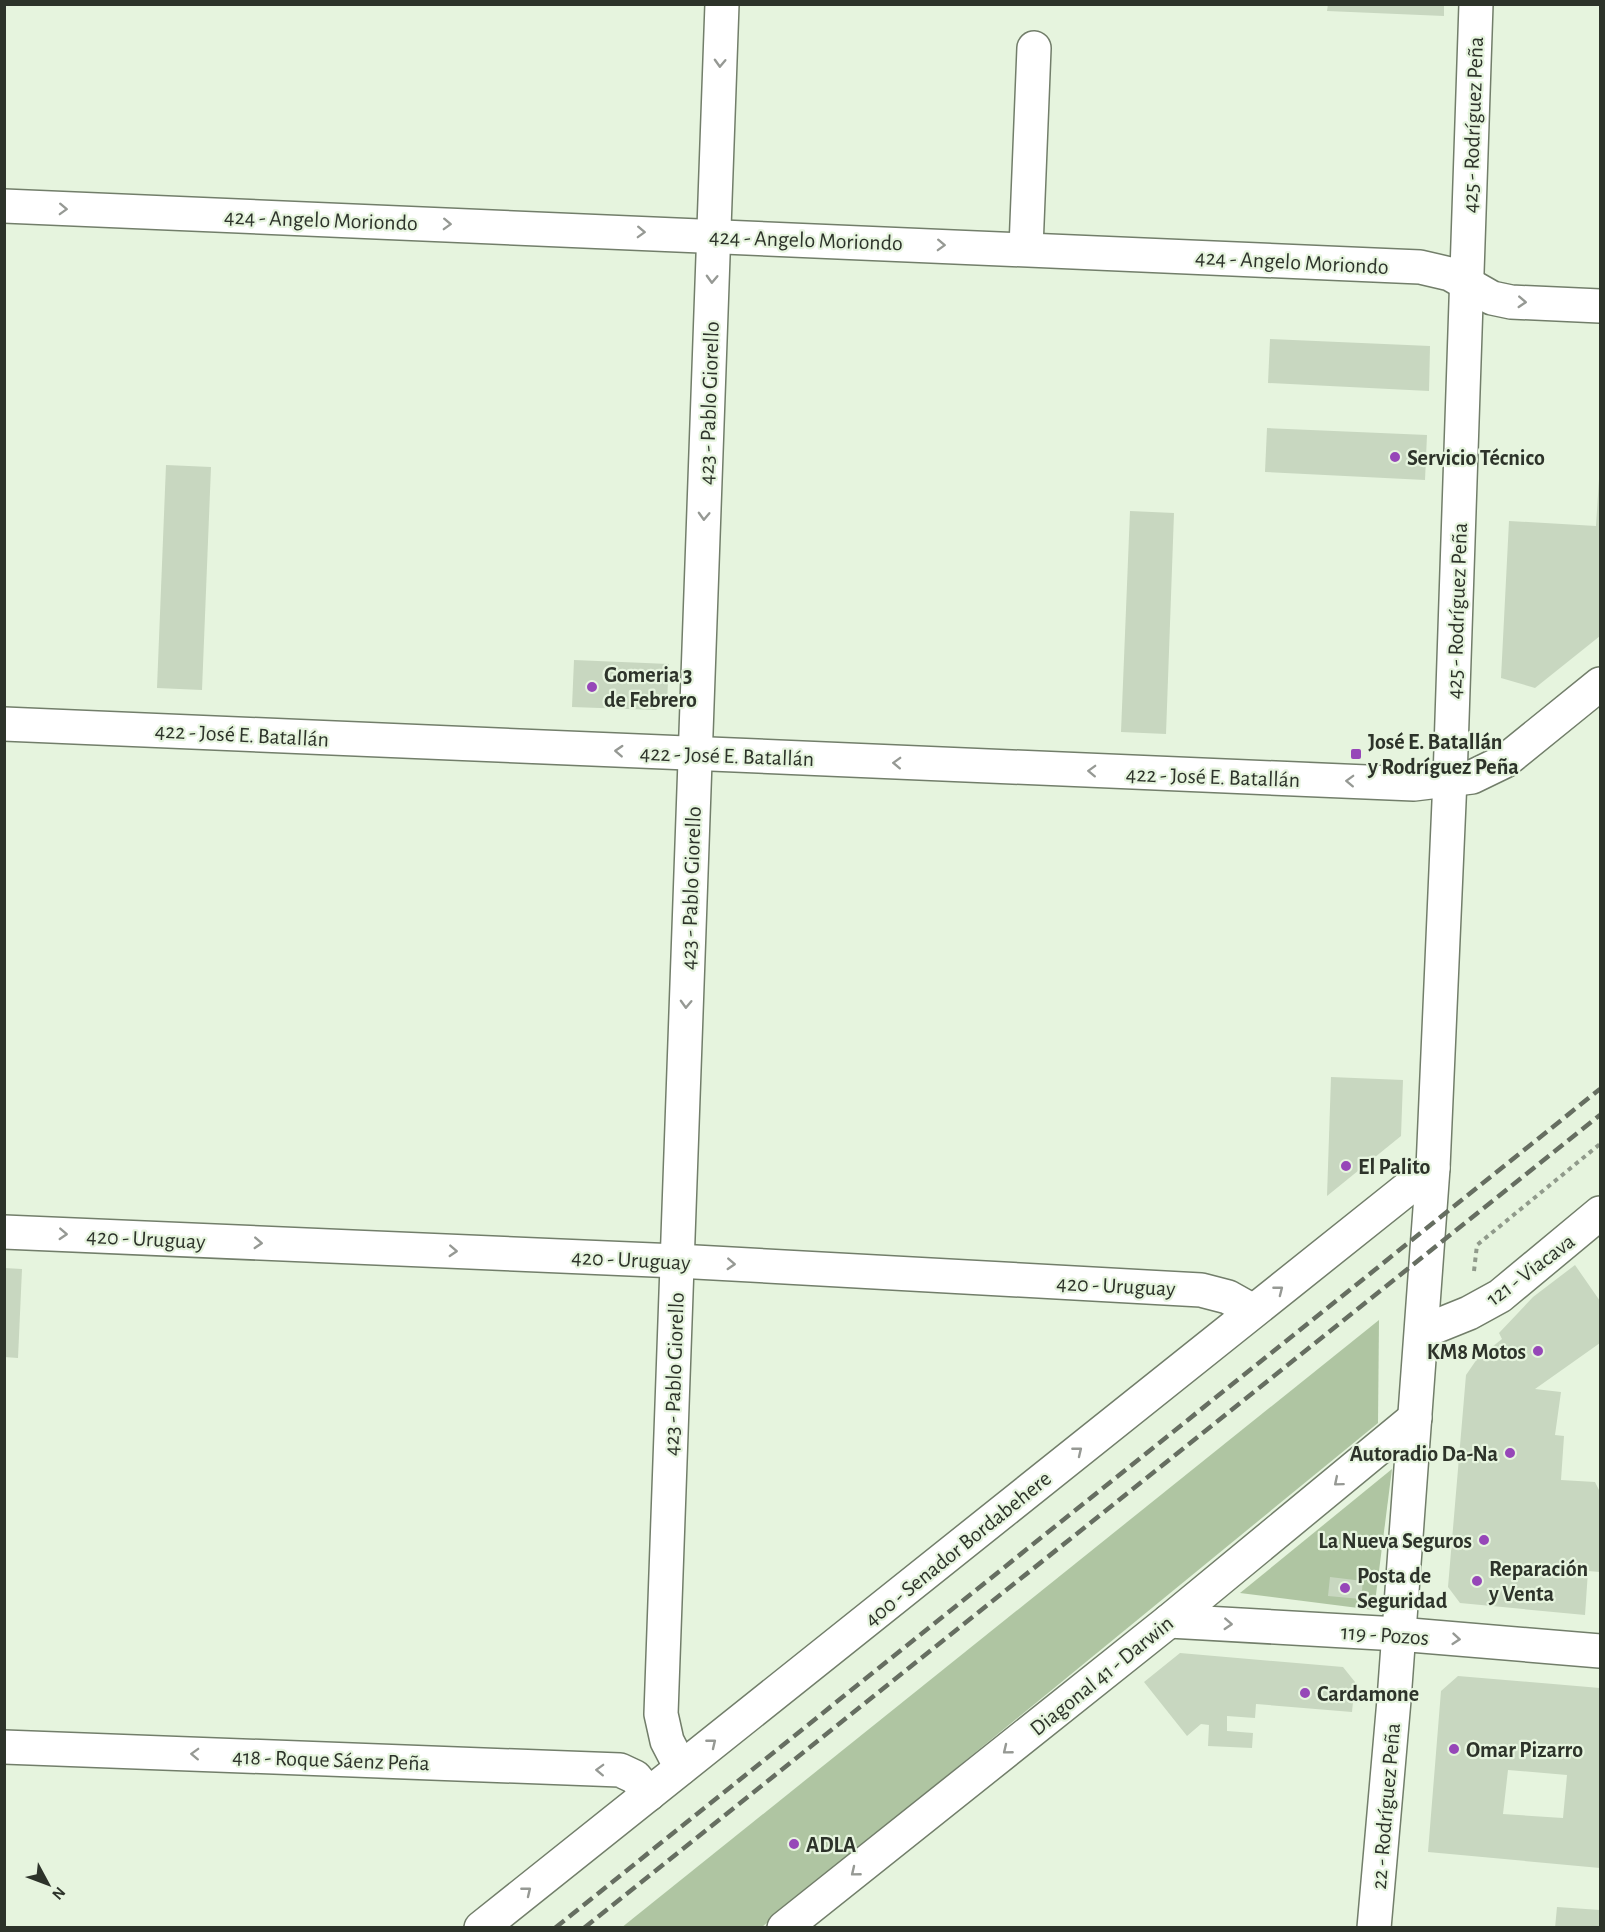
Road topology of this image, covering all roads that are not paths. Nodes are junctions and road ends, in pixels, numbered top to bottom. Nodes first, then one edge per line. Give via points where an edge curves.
1 (722, 4) edge
2 (1476, 4) edge
3 (1034, 48) dead end
4 (4, 206) edge
5 (714, 235) junction
6 (1026, 248) junction
7 (1467, 284) junction
8 (1600, 306) edge
9 (1600, 684) edge
10 (4, 724) edge
11 (695, 754) junction
12 (1450, 779) junction
13 (1433, 1168) junction
14 (1600, 1213) edge
15 (4, 1232) edge
16 (1427, 1253) joint
17 (677, 1261) junction
18 (1253, 1311) junction
19 (1422, 1332) junction
20 (1415, 1418) junction
21 (1169, 1621) junction
22 (1398, 1634) junction
23 (1600, 1651) edge
24 (4, 1747) edge
25 (681, 1768) junction
26 (649, 1794) junction
27 (481, 1928) edge
28 (784, 1928) edge
29 (1374, 1928) edge

1 -> 5 street, 423 - Pablo Giorello
2 - 7 street, 425 - Rodríguez Peña
3 - 6 street
4 -> 5 street, 424 - Angelo Moriondo
5 -> 6 street, 424 - Angelo Moriondo
5 -> 11 street, 423 - Pablo Giorello
6 - 7 street, 424 - Angelo Moriondo via 1420,267 1450,274
7 -> 8 street, 424 - Angelo Moriondo via 1511,302
7 - 12 street, 425 - Rodríguez Peña
9 - 12 street via 1505,761 1472,777
11 -> 10 street, 422 - José E. Batallán
12 -> 11 street, 422 - José E. Batallán via 1414,784
11 -> 17 street, 423 - Pablo Giorello
12 - 13 street, 425 - Rodríguez Peña
13 - 16 street, 425 - Rodríguez Peña
18 -> 13 street, 400 - Senador Bordabehere
14 - 19 street, 121 - Viacava via 1500,1296
15 -> 17 street, 420 - Uruguay
16 - 19 street, 22 - Rodríguez Peña
17 -> 18 street, 420 - Uruguay via 1200,1290 1228,1297
17 - 25 street, 423 - Pablo Giorello via 661,1714 667,1741
25 -> 18 street, 400 - Senador Bordabehere
19 - 20 street, 22 - Rodríguez Peña
20 -> 21 street, Diagonal 41 - Darwin
20 - 22 street, 22 - Rodríguez Peña
21 -> 22 street, 119 - Pozos
21 -> 28 street, Diagonal 41 - Darwin
22 -> 23 street, 119 - Pozos
22 - 29 street, 22 - Rodríguez Peña
26 -> 24 street, 418 - Roque Sáenz Peña via 635,1777 620,1770
25 - 26 street, 400 - Senador Bordabehere
27 -> 26 street, 400 - Senador Bordabehere

